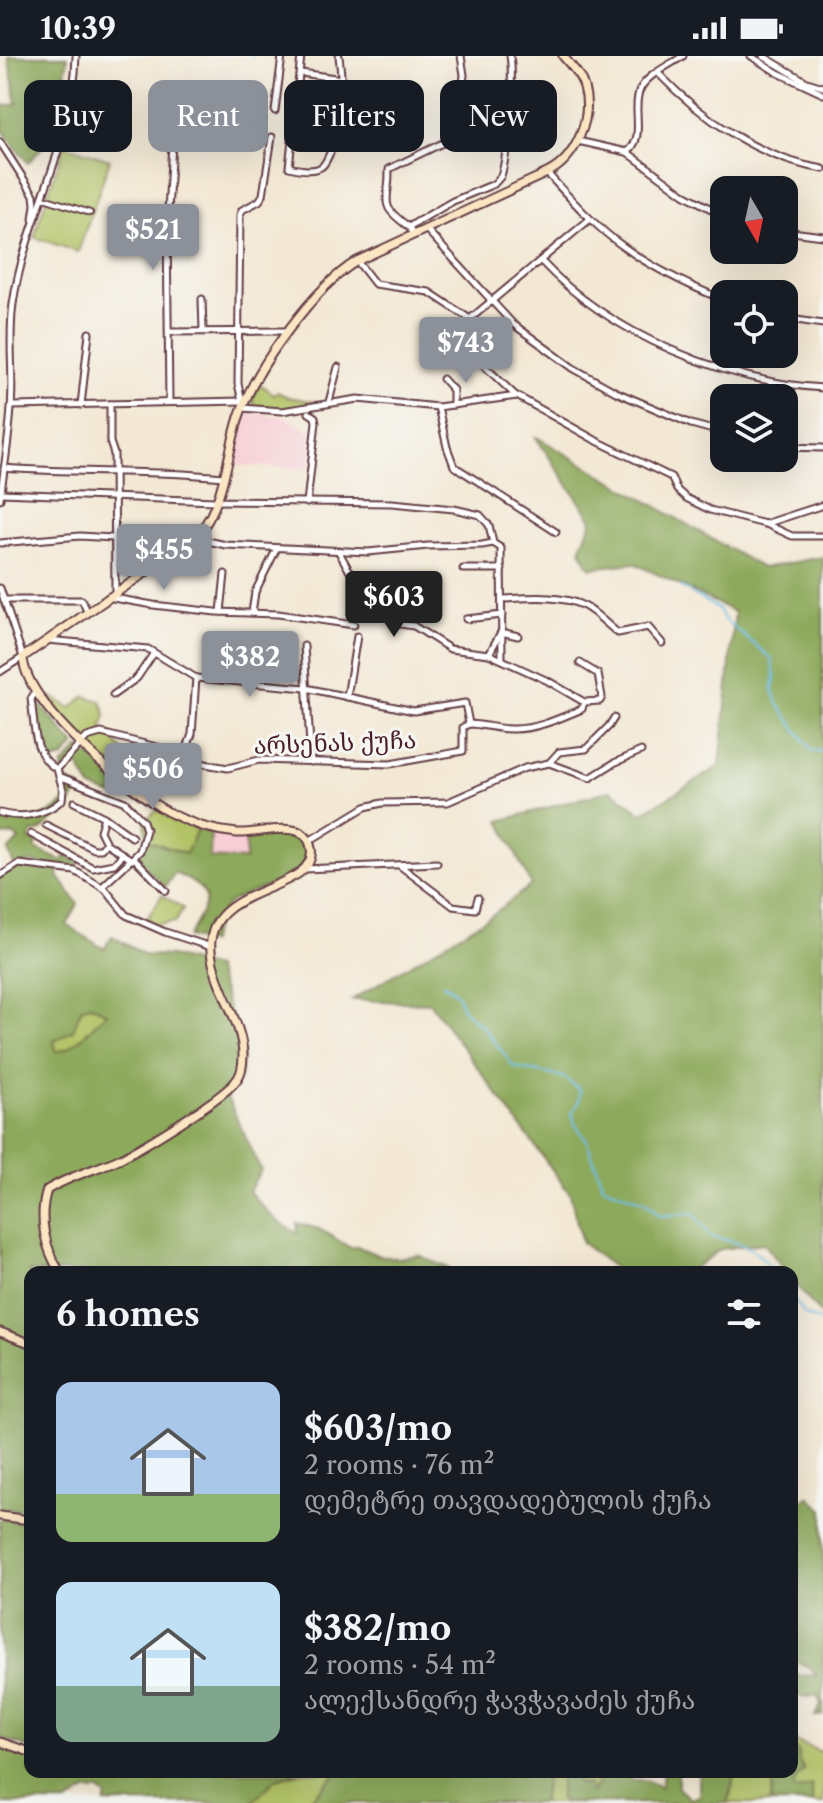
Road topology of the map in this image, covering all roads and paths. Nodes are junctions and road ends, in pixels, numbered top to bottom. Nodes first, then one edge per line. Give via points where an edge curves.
1 (76, 56) edge
2 (282, 56) edge
3 (301, 56) edge
4 (339, 56) edge
5 (461, 56) edge
6 (510, 56) edge
7 (563, 56) edge
8 (683, 56) edge
9 (751, 56) edge
10 (763, 58) edge
11 (301, 73) junction
12 (658, 73) junction
13 (342, 79) junction
14 (823, 87) edge
15 (823, 94) edge
16 (275, 111) dead end
17 (272, 137) dead end
18 (578, 141) junction
19 (0, 142) edge
20 (172, 152) edge
21 (627, 152) junction
22 (823, 169) edge
23 (547, 173) junction
24 (44, 198) junction
25 (710, 208) edge
26 (90, 213) dead end
27 (590, 219) junction
28 (426, 229) junction
29 (411, 231) junction
30 (798, 233) edge
31 (30, 235) junction
32 (823, 236) edge
33 (357, 261) junction
34 (541, 261) junction
35 (710, 294) edge
36 (202, 299) dead end
37 (492, 301) junction
38 (470, 319) junction
39 (798, 320) edge
40 (823, 324) edge
41 (237, 329) junction
42 (203, 331) junction
43 (289, 331) junction
44 (169, 332) junction
45 (89, 333) dead end
46 (0, 367) edge
47 (10, 367) junction
48 (338, 367) dead end
49 (443, 379) dead end
50 (823, 388) edge
51 (517, 396) junction
52 (169, 401) junction
53 (329, 402) junction
54 (243, 403) junction
55 (110, 404) junction
56 (81, 405) junction
57 (453, 405) junction
58 (12, 406) junction
59 (438, 407) junction
60 (309, 413) dead end
61 (710, 429) edge
62 (7, 441) junction
63 (0, 443) edge
64 (798, 447) edge
65 (823, 448) edge
66 (4, 468) junction
67 (115, 472) junction
68 (223, 477) junction
69 (1, 493) edge
70 (113, 498) junction
71 (0, 499) edge
72 (215, 501) junction
73 (307, 503) junction
74 (823, 505) edge
75 (765, 524) junction
76 (556, 532) dead end
77 (823, 536) edge
78 (194, 538) junction
79 (114, 539) junction
80 (0, 543) edge
81 (493, 543) junction
82 (184, 546) junction
83 (277, 548) junction
84 (339, 552) junction
85 (463, 569) dead end
86 (502, 569) junction
87 (225, 574) dead end
88 (0, 588) edge
89 (111, 594) junction
90 (502, 599) junction
91 (3, 600) junction
92 (87, 611) junction
93 (219, 612) junction
94 (252, 613) junction
95 (502, 615) junction
96 (466, 619) dead end
97 (354, 625) dead end
98 (501, 632) junction
99 (357, 636) dead end
100 (518, 636) dead end
101 (46, 640) junction
102 (662, 643) dead end
103 (304, 646) dead end
104 (154, 653) junction
105 (489, 654) junction
106 (23, 657) junction
107 (502, 659) junction
108 (580, 663) dead end
109 (0, 672) edge
110 (196, 678) junction
111 (306, 688) junction
112 (35, 692) junction
113 (113, 695) dead end
114 (347, 697) junction
115 (584, 702) junction
116 (614, 718) dead end
117 (469, 724) junction
118 (80, 743) junction
119 (641, 751) dead end
120 (185, 754) junction
121 (311, 762) junction
122 (549, 763) junction
123 (58, 773) junction
124 (74, 802) dead end
125 (0, 813) edge
126 (104, 817) junction
127 (46, 825) dead end
128 (31, 834) dead end
129 (132, 837) dead end
130 (309, 841) junction
131 (106, 843) junction
132 (123, 854) junction
133 (133, 859) junction
134 (437, 863) dead end
135 (398, 864) junction
136 (305, 869) junction
137 (0, 876) edge
138 (102, 887) junction
139 (166, 891) dead end
140 (478, 898) dead end
141 (211, 947) junction
142 (56, 1266) edge
143 (0, 1332) edge
144 (24, 1341) edge
145 (0, 1516) edge
146 (24, 1519) edge
147 (0, 1742) edge
148 (24, 1750) edge

1 - 24 street via 66,123
2 - 16 street
3 - 11 street
4 - 13 street
5 - 29 street via 457,136 389,169 388,210
6 - 29 street via 501,176
7 - 18 main road via 585,90
8 - 12 street
9 - 10 street
10 - 14 street
10 - 15 street
11 - 13 street
11 - 13 street via 289,167 302,169 324,165 339,134
12 - 21 street via 638,93 636,141
12 - 22 street via 681,97 758,148
17 - 41 street via 263,195 240,215
18 - 21 street
18 - 23 main road via 567,160
19 - 31 street via 35,199
20 - 44 street
21 - 25 street
23 - 27 street
23 - 28 main road
24 - 26 street
24 - 31 street
27 - 34 street
27 - 35 street via 624,248
28 - 29 main road
28 - 37 street
29 - 33 main road
30 - 32 street
31 - 47 street via 13,304
33 - 38 street via 375,284 429,292
33 - 43 main road via 329,280
34 - 37 street
34 - 50 street via 608,316 667,347 750,377
36 - 42 street
37 - 38 street
37 - 61 street via 513,324 594,381
38 - 51 street via 457,340
39 - 40 street
41 - 42 street
41 - 43 street
41 - 54 street via 238,392
42 - 44 street
43 - 54 main road
44 - 52 street
45 - 56 street
46 - 47 street
47 - 58 street
48 - 53 street
49 - 57 street via 453,390
51 - 57 street
51 - 75 street via 671,477 686,498
52 - 54 street
52 - 55 street
53 - 54 street via 282,411
53 - 59 street via 358,399
54 - 68 main road
55 - 56 street
55 - 67 street
56 - 58 street
57 - 59 street
58 - 62 street
59 - 76 street via 454,466
60 - 73 street via 316,422
62 - 63 street
62 - 66 street
64 - 65 street
66 - 67 street
66 - 69 street
67 - 68 street
67 - 70 street
68 - 72 main road
69 - 70 street
69 - 71 street
70 - 72 street
70 - 79 street
72 - 73 street
72 - 78 main road
73 - 81 street via 463,510 487,521
74 - 75 street
75 - 77 street via 792,536
78 - 82 main road
78 - 83 street
79 - 80 street via 80,536
79 - 82 street
79 - 89 street
81 - 84 street
81 - 86 street via 501,548
82 - 89 main road
83 - 84 street
83 - 94 street via 255,592
84 - 105 street via 349,570 369,583 369,595 383,603 393,623 414,626 450,649
85 - 86 street
86 - 90 street
87 - 93 street
88 - 91 street
89 - 92 main road
89 - 93 street
90 - 95 street
90 - 102 street via 558,599 581,605 614,632 648,627
91 - 92 street via 82,600
91 - 106 street
92 - 101 main road
93 - 94 street
94 - 97 street
95 - 96 street
95 - 98 street
98 - 100 street
98 - 105 street
98 - 107 street
99 - 114 street
101 - 104 street
101 - 106 main road
103 - 111 street
104 - 110 street
104 - 113 street via 137,678
105 - 107 street
106 - 109 street
106 - 112 main road
107 - 115 street
108 - 115 street via 598,674 602,697
110 - 111 street
110 - 120 street via 192,734
111 - 114 street
111 - 121 street
112 - 118 main road
112 - 123 street via 31,699 39,751
114 - 117 street via 414,711 465,703
115 - 117 street via 582,709 534,728
116 - 122 street via 586,749 559,752
117 - 121 street, არსენას ქუჩა via 463,727 463,751 390,764
118 - 120 street, არსენას ქუჩა via 106,733
118 - 123 street
118 - 130 main road via 166,811 191,823 239,833 291,829
119 - 122 street via 590,778
120 - 121 street, არსენას ქუჩა via 228,768 259,760
122 - 130 street via 515,771 448,802 365,807
123 - 125 street via 63,796 51,810
123 - 133 street via 125,802 143,821 146,830
124 - 126 street
126 - 129 street
126 - 131 street via 100,831
127 - 131 street via 94,849
128 - 132 street via 93,868 114,864
130 - 136 main road via 312,857
131 - 132 street
132 - 133 street
133 - 138 street
133 - 139 street
134 - 135 street
135 - 136 street
135 - 140 street via 456,908 472,910
136 - 141 main road via 238,901 219,919
137 - 138 street via 19,864 32,864 75,871
138 - 141 street via 126,915
141 - 142 main road via 243,1052 240,1076 225,1093 139,1148 47,1190 45,1238
143 - 144 main road
145 - 146 main road
147 - 148 main road

